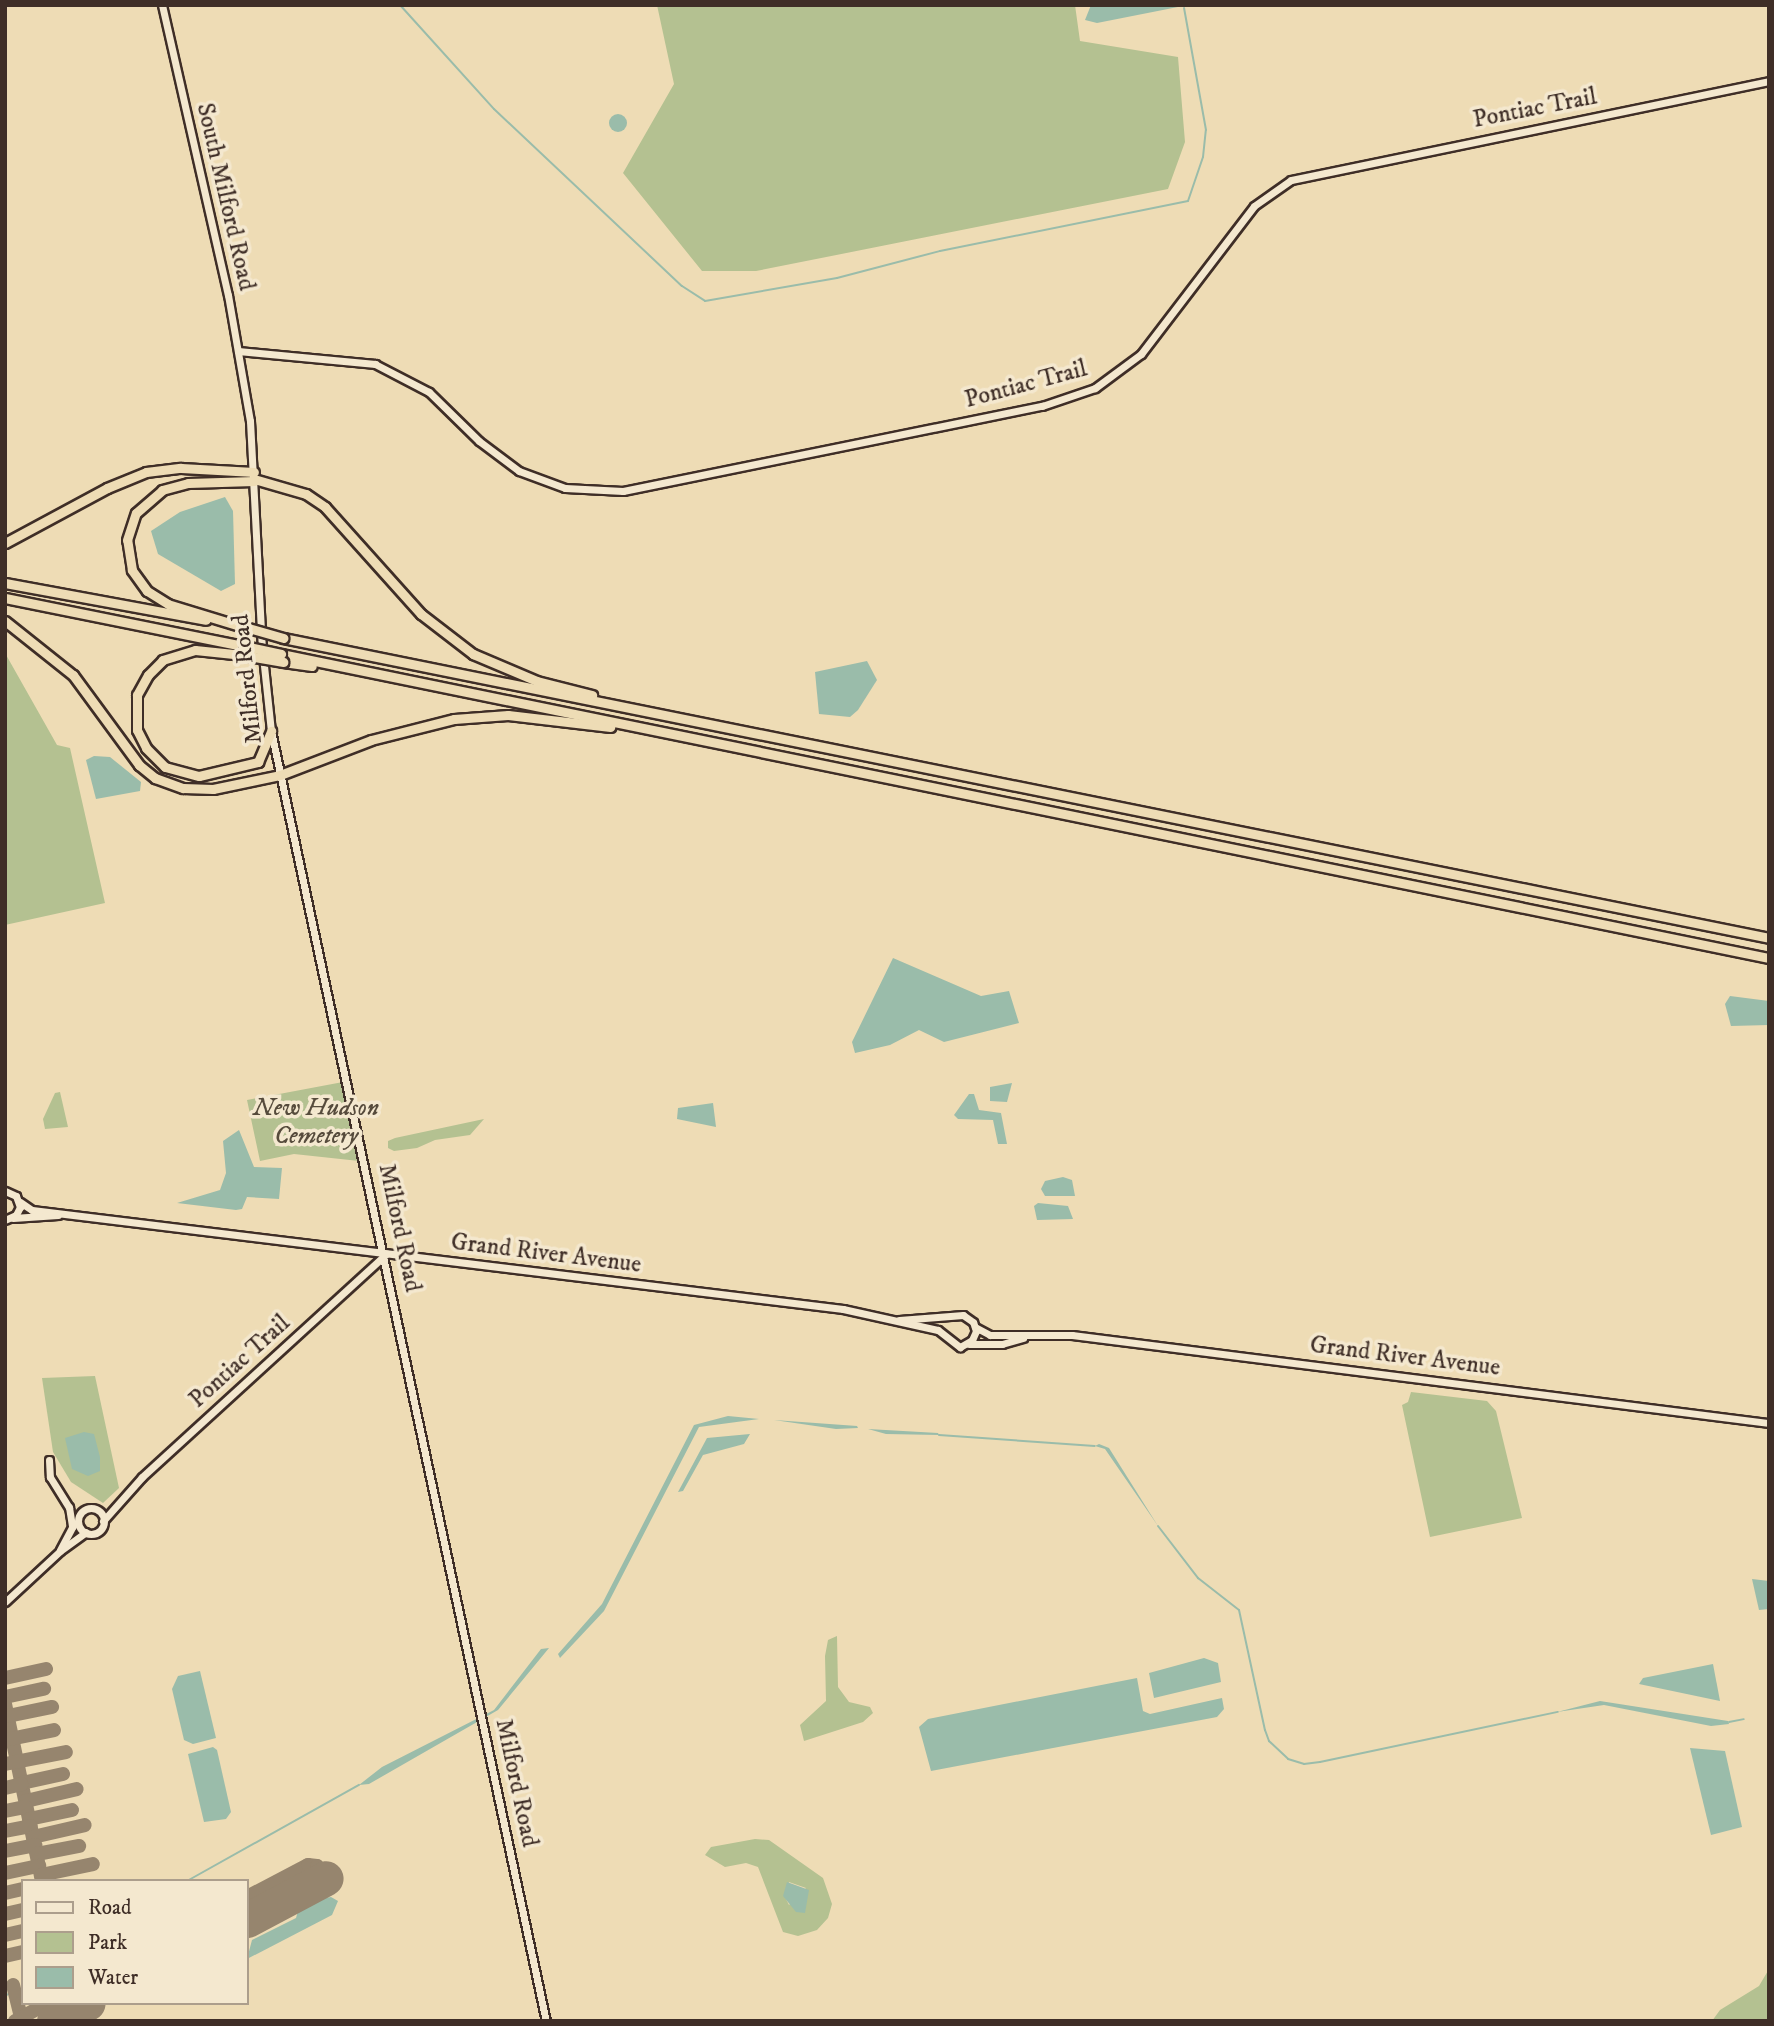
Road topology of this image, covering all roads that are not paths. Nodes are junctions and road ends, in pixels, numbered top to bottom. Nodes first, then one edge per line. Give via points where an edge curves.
1 (162, 5) edge
2 (1769, 81) edge
3 (239, 351) junction
4 (246, 398) joint
5 (254, 477) junction
6 (5, 543) edge
7 (5, 583) edge
8 (5, 597) edge
9 (5, 621) edge
10 (244, 627) junction
11 (244, 651) junction
12 (678, 718) junction
13 (271, 731) junction
14 (677, 736) junction
15 (280, 775) junction
16 (1769, 938) edge
17 (1769, 958) edge
18 (5, 1191) edge
19 (20, 1202) junction
20 (62, 1213) junction
21 (9, 1219) edge
22 (386, 1254) junction
23 (950, 1318) junction
24 (899, 1320) junction
25 (975, 1326) junction
26 (1036, 1334) junction
27 (945, 1336) junction
28 (969, 1344) junction
29 (1769, 1423) edge
30 (49, 1460) dead end
31 (121, 1499) junction
32 (99, 1511) junction
33 (78, 1519) junction
34 (103, 1521) junction
35 (72, 1527) junction
36 (86, 1532) junction
37 (60, 1551) junction
38 (5, 1602) edge
39 (546, 2021) edge

1 - 3 main road, South Milford Road
2 - 3 main road, Pontiac Trail via 1291,180 1254,206 1141,354 1095,388 1042,406 624,491 565,488 519,471 485,446 429,392 375,364
3 - 4 main road, South Milford Road
4 - 5 main road, Milford Road
5 - 6 highway via 181,468 146,472
5 - 10 highway via 193,482 162,490 136,513 127,540 132,570 147,592 168,604
5 - 12 highway via 297,490 325,507 421,614 473,654 537,681
5 - 13 main road, Milford Road
7 - 10 highway
8 - 11 highway
9 - 15 highway via 73,675 139,765 155,778 198,789
10 - 12 highway, bridge
11 - 13 highway via 195,650 163,660 137,695 137,730 146,748 165,767 199,776 251,766 262,757
11 - 14 highway, bridge
12 - 16 highway
13 - 15 main road, Milford Road
14 - 15 highway via 535,717 481,716 412,728
14 - 17 highway
15 - 22 main road, Milford Road
18 - 19 main road, Grand River Avenue
19 - 20 main road, Grand River Avenue via 32,1210
19 - 21 main road
20 - 21 main road, Grand River Avenue
20 - 22 main road, Grand River Avenue
22 - 24 main road, Grand River Avenue via 833,1307
22 - 31 main road, Pontiac Trail
22 - 39 main road, Milford Road
23 - 24 main road, Grand River Avenue
23 - 25 main road via 964,1315
23 - 27 main road
24 - 27 main road, Grand River Avenue
25 - 26 main road, Grand River Avenue via 990,1335
25 - 28 main road
26 - 28 main road, Grand River Avenue via 1002,1344
26 - 29 main road, Grand River Avenue via 1381,1372
27 - 28 main road via 955,1346
30 - 35 main road via 50,1477 69,1507
31 - 32 main road, Pontiac Trail
31 - 34 main road, Pontiac Trail
32 - 33 main road via 86,1509
32 - 34 main road
33 - 35 main road
33 - 36 main road
34 - 36 main road via 98,1531
35 - 37 main road
36 - 37 main road
37 - 38 main road

